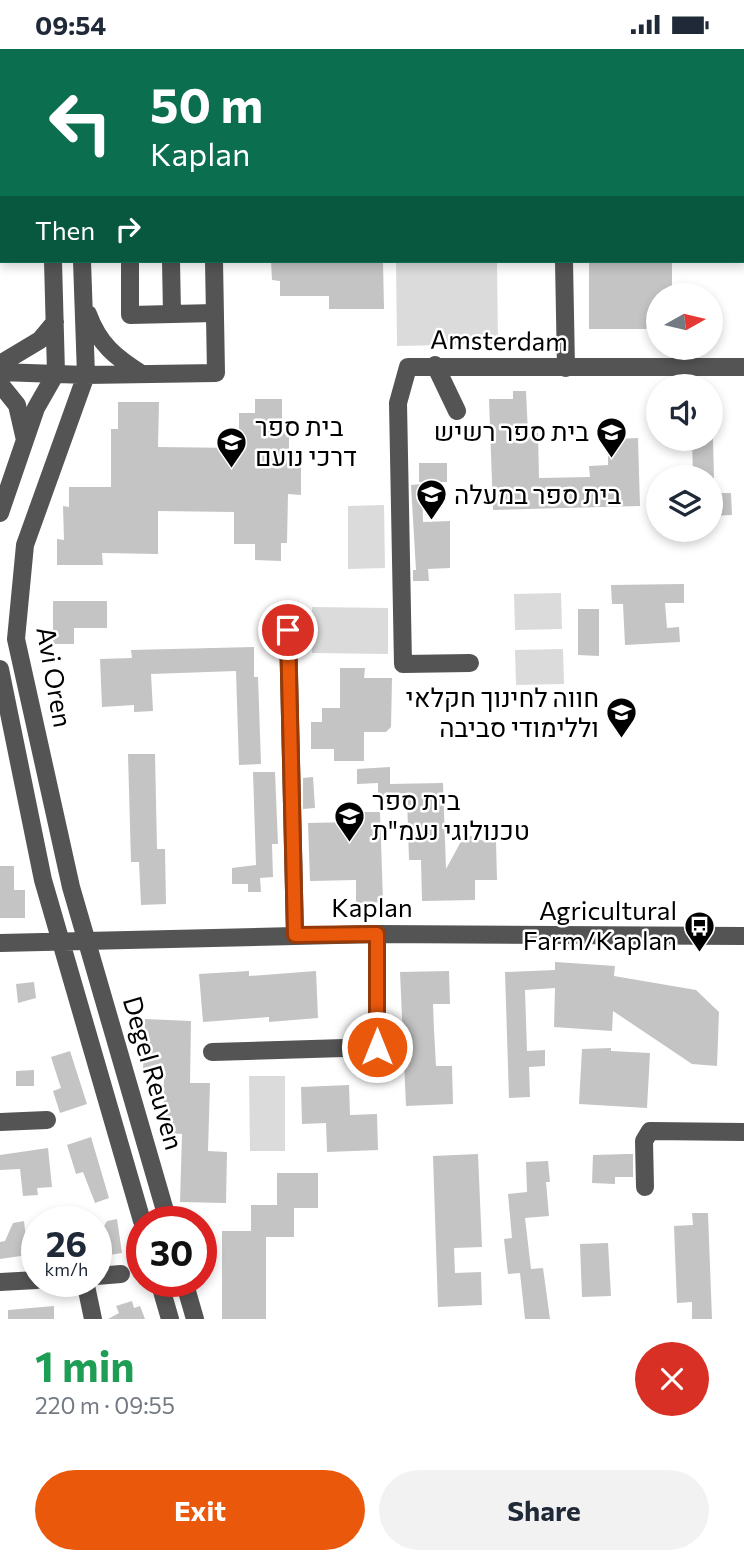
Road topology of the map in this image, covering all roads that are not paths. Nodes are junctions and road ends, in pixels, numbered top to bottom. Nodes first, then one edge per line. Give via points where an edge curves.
1 (53, 263) edge
2 (82, 263) edge
3 (130, 263) edge
4 (171, 263) edge
5 (214, 263) edge
6 (564, 263) edge
7 (84, 302) junction
8 (215, 313) junction
9 (172, 314) junction
10 (55, 322) junction
11 (0, 364) edge
12 (435, 365) junction
13 (744, 367) edge
14 (566, 368) junction
15 (0, 372) edge
16 (56, 373) junction
17 (142, 374) junction
18 (86, 375) junction
19 (0, 384) edge
20 (457, 411) dead end
21 (26, 440) junction
22 (0, 513) edge
23 (288, 630) dead end
24 (470, 663) dead end
25 (0, 669) edge
26 (377, 934) junction
27 (295, 935) junction
28 (744, 936) edge
29 (88, 939) junction
30 (62, 941) junction
31 (0, 943) edge
32 (212, 1052) dead end
33 (47, 1120) dead end
34 (0, 1122) edge
35 (744, 1132) edge
36 (645, 1187) dead end
37 (138, 1206) edge
38 (164, 1206) edge
39 (121, 1274) dead end
40 (112, 1275) edge
41 (21, 1281) edge
42 (0, 1282) edge
43 (88, 1297) edge
44 (164, 1297) edge
45 (189, 1297) edge
46 (93, 1319) edge
47 (170, 1319) edge
48 (195, 1319) edge

1 - 10 street
2 - 7 street, Avi Oren
3 - 9 street via 130,315
4 - 9 street
5 - 8 street
6 - 14 street
7 - 17 street via 96,335 111,355
7 - 18 street, Avi Oren
8 - 9 street
8 - 17 street via 216,373
10 - 11 street via 40,340
10 - 16 street
12 - 14 street, Amsterdam
12 - 20 street
12 - 24 street, Amsterdam via 408,367 398,403 403,664
13 - 14 street, Amsterdam
15 - 16 street
16 - 18 street
16 - 21 street via 36,408
17 - 18 street
18 - 29 street, Avi Oren via 25,545 16,639 71,887
19 - 21 street via 17,405
21 - 22 street
23 - 27 street
25 - 30 street, Avi Oren via 43,880
26 - 27 street, Kaplan
26 - 28 street, Kaplan
26 - 32 street via 377,1047
27 - 29 street, Kaplan
29 - 30 street, Kaplan
29 - 38 street, Degel Reuven
30 - 31 street, Kaplan
30 - 37 street, Degel Reuven
33 - 34 street
35 - 36 street via 650,1131 644,1141
39 - 40 street
41 - 42 street
43 - 46 street
44 - 47 street
45 - 48 street

